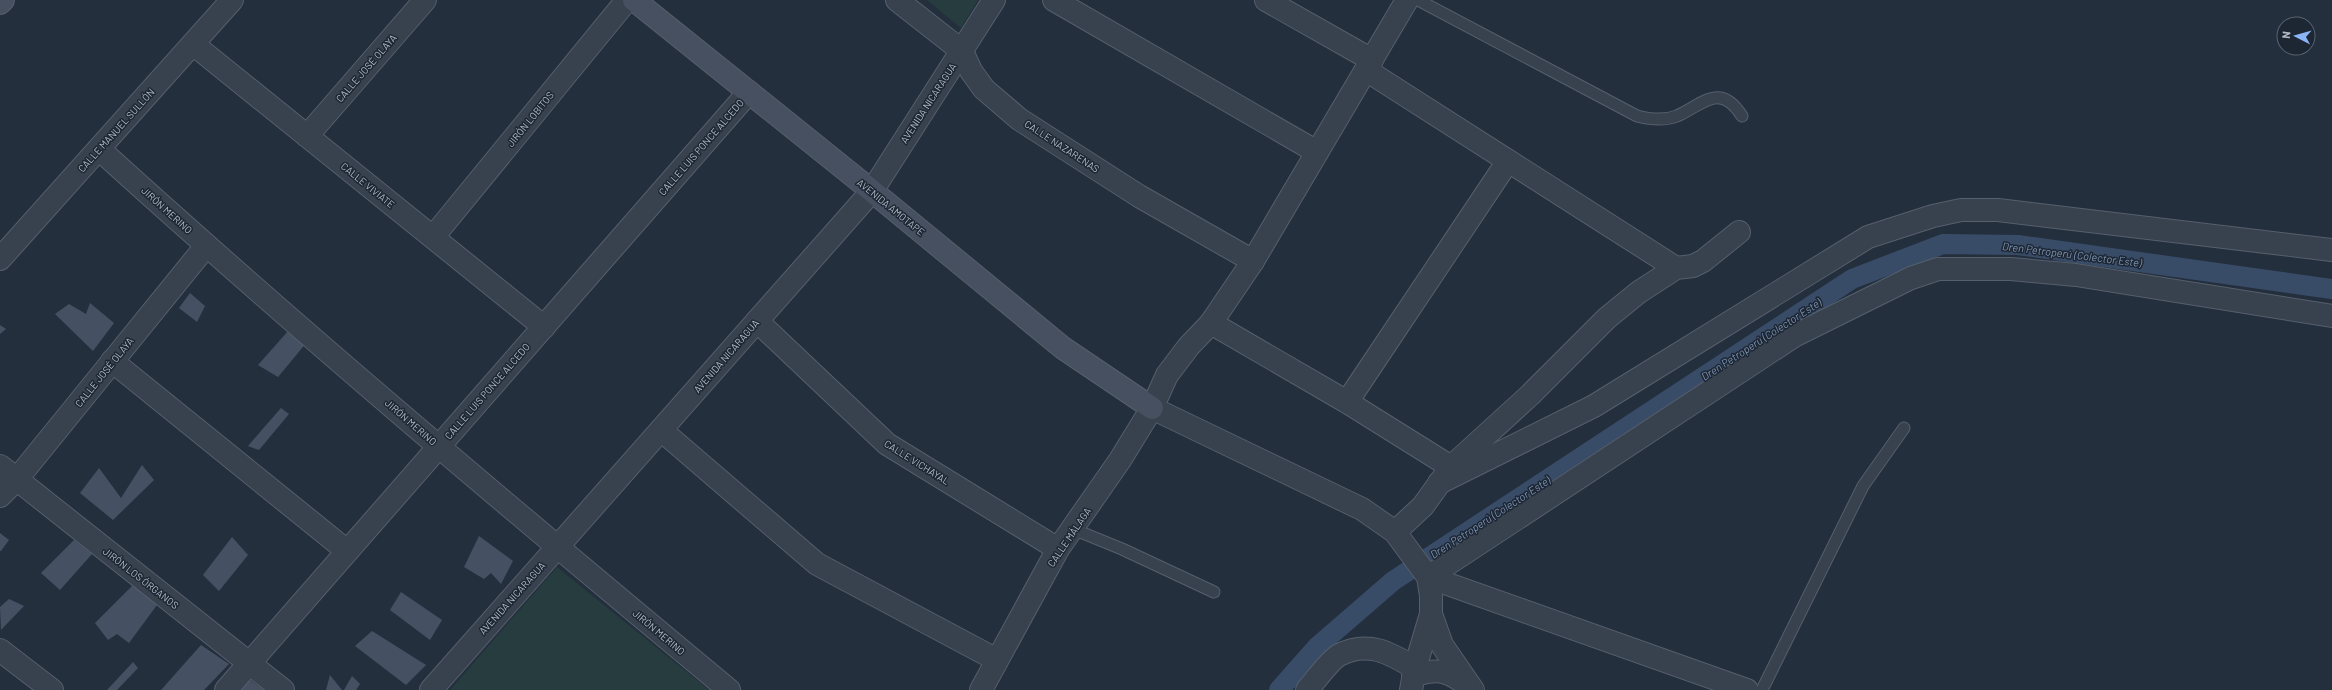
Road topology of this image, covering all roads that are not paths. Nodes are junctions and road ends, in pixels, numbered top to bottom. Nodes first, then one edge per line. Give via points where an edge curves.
1 (3, 0) edge
2 (232, 0) edge
3 (425, 0) edge
4 (627, 0) edge
5 (634, 0) edge
6 (897, 0) edge
7 (994, 0) edge
8 (1054, 0) edge
9 (1266, 0) edge
10 (1407, 0) edge
11 (1418, 0) edge
12 (0, 3) edge
13 (193, 44) junction
14 (962, 51) junction
15 (1369, 65) junction
16 (749, 92) junction
17 (1742, 116) dead end
18 (307, 136) junction
19 (99, 149) junction
20 (1317, 152) junction
21 (1508, 161) junction
22 (872, 191) junction
23 (1739, 232) dead end
24 (433, 237) junction
25 (206, 246) junction
26 (2332, 250) edge
27 (0, 259) edge
28 (1253, 261) junction
29 (1676, 268) junction
30 (2332, 316) edge
31 (757, 321) junction
32 (1211, 323) junction
33 (544, 327) junction
34 (112, 361) junction
35 (1347, 402) junction
36 (1152, 408) junction
37 (1904, 428) dead end
38 (661, 430) junction
39 (439, 446) junction
40 (0, 466) edge
41 (1445, 475) junction
42 (17, 479) junction
43 (0, 496) edge
44 (1073, 529) junction
45 (1395, 532) junction
46 (557, 547) junction
47 (1058, 549) junction
48 (347, 551) junction
49 (1428, 577) junction
50 (1214, 592) dead end
51 (1432, 614) junction
52 (0, 650) edge
53 (997, 660) junction
54 (249, 663) junction
55 (1413, 678) edge
56 (1472, 689) edge
57 (52, 690) edge
58 (226, 690) edge
59 (283, 690) edge
60 (431, 690) edge
61 (729, 690) edge
62 (981, 690) edge
63 (1308, 690) edge
64 (1747, 690) edge
65 (1762, 690) edge

1 - 12 street
2 - 13 street, CALLE MANUEL SULLÓN
3 - 18 street, CALLE JOSÉ OLAYA
4 - 24 street, JIRÓN LOBITOS
5 - 16 street, AVENIDA AMOTAPE
6 - 14 street, CALLE NAZARENAS
7 - 14 street, AVENIDA NICARAGUA
8 - 20 street
9 - 15 street
10 - 15 street, CALLE MÁLAGA
11 - 17 lane via 1637,116 1655,120 1676,117 1711,98 1723,99 1734,104
13 - 18 street, CALLE VIVIATE
13 - 19 street, CALLE MANUEL SULLÓN
14 - 22 street, AVENIDA NICARAGUA
14 - 28 street, CALLE NAZARENAS via 971,71 984,89 1020,119 1139,196
15 - 20 street, CALLE MÁLAGA
15 - 21 street
16 - 22 street, AVENIDA AMOTAPE
16 - 33 street, CALLE LUIS PONCE ALCEDO
18 - 24 street, CALLE VIVIATE
19 - 25 street, JIRÓN MERINO
19 - 27 street, CALLE MANUEL SULLÓN
20 - 28 street, CALLE MÁLAGA
21 - 29 street
21 - 35 street
22 - 31 street, AVENIDA NICARAGUA
22 - 36 street, AVENIDA AMOTAPE via 1063,348
23 - 29 street via 1703,261 1693,266
24 - 33 street, CALLE VIVIATE
25 - 34 street, CALLE JOSÉ OLAYA
25 - 39 street, JIRÓN MERINO
26 - 41 street via 1998,210 1961,210 1933,216 1868,237 1594,406
28 - 32 street, CALLE MÁLAGA
29 - 41 street via 1639,292 1607,318
30 - 49 street via 2076,275 2012,269 1938,269 1910,278 1794,336
31 - 38 street, AVENIDA NICARAGUA
31 - 47 street, CALLE VICHAYAL via 887,444
32 - 35 street
32 - 36 street, CALLE MÁLAGA via 1167,375
33 - 39 street, CALLE LUIS PONCE ALCEDO
34 - 42 street, CALLE JOSÉ OLAYA
34 - 48 street
35 - 41 street
36 - 44 street, CALLE MÁLAGA
36 - 45 street via 1362,509
37 - 65 lane via 1863,486
38 - 46 street, AVENIDA NICARAGUA
38 - 53 street via 817,564
39 - 46 street, JIRÓN MERINO
39 - 48 street, CALLE LUIS PONCE ALCEDO
40 - 42 street, JIRÓN LOS ÓRGANOS
41 - 45 street via 1424,506
42 - 43 street, CALLE JOSÉ OLAYA
42 - 54 street, JIRÓN LOS ÓRGANOS
44 - 47 street, CALLE MÁLAGA
44 - 50 lane
45 - 49 street
46 - 60 street, AVENIDA NICARAGUA
46 - 61 street, JIRÓN MERINO
47 - 53 street, CALLE MÁLAGA
48 - 54 street, CALLE LUIS PONCE ALCEDO
49 - 51 street
49 - 64 street
51 - 55 street
51 - 56 street via 1442,646
52 - 57 street
53 - 62 street, CALLE MÁLAGA
54 - 58 street, CALLE LUIS PONCE ALCEDO
54 - 59 street, JIRÓN LOS ÓRGANOS
55 - 56 street via 1428,671 1451,673
55 - 63 street via 1391,653 1367,647 1338,656

